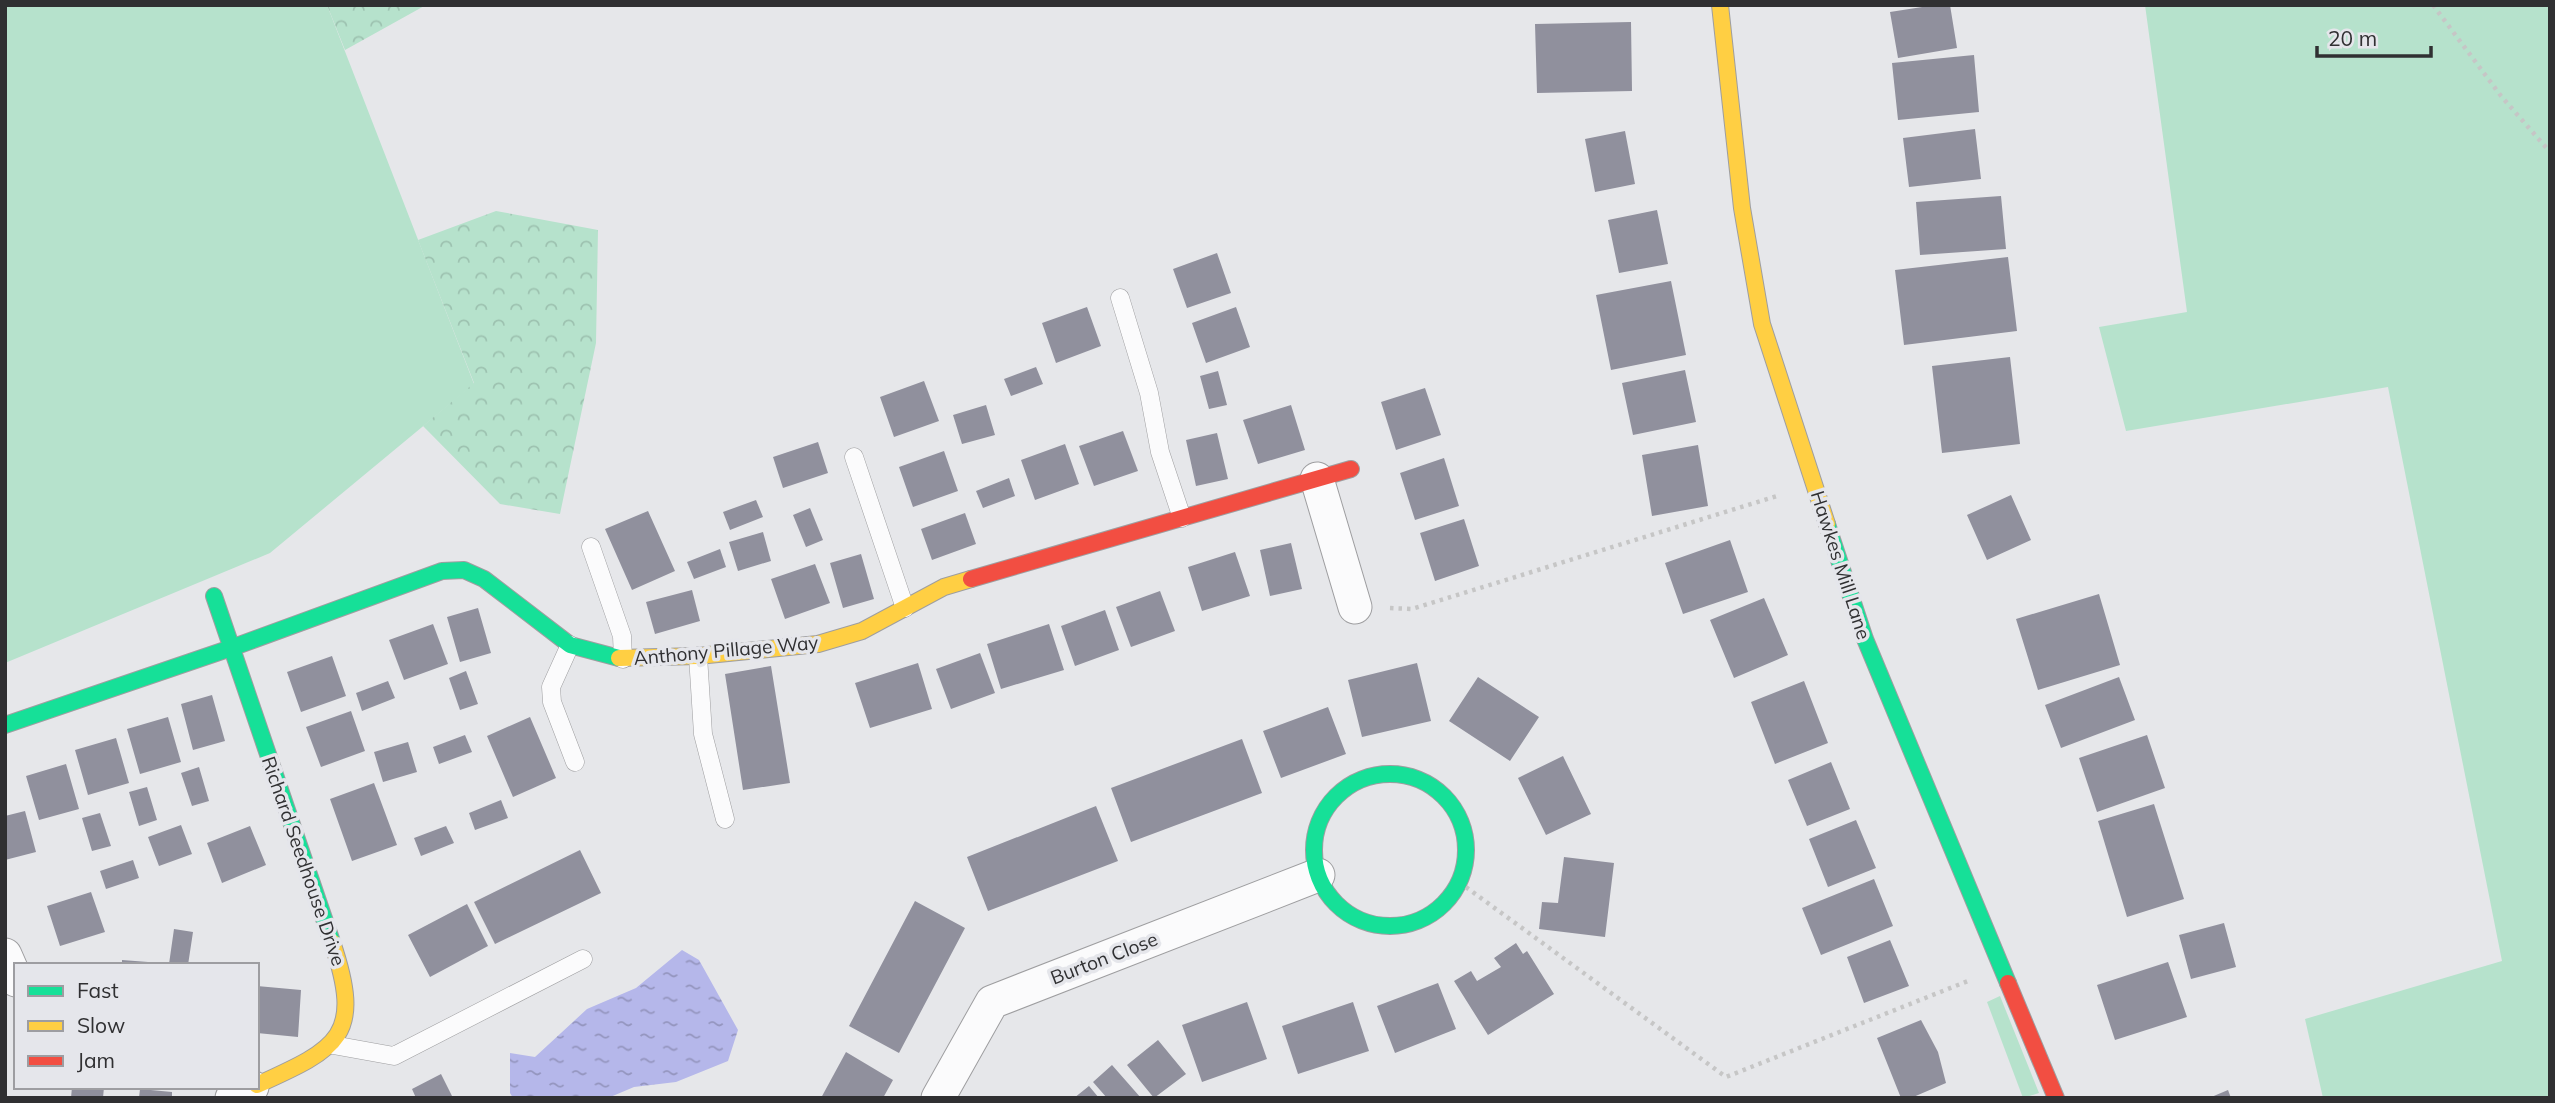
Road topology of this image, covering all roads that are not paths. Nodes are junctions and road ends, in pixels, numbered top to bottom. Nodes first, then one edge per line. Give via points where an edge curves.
1 (1720, 5) edge
2 (1120, 299) dead end
3 (854, 457) dead end
4 (1351, 469) dead end
5 (1317, 479) junction
6 (1182, 518) junction
7 (591, 547) dead end
8 (214, 596) dead end
9 (1355, 607) road end
10 (905, 608) junction
11 (570, 645) junction
12 (232, 648) junction
13 (698, 656) junction
14 (623, 659) junction
15 (5, 725) edge
16 (575, 762) dead end
17 (725, 819) dead end
18 (1318, 875) junction
19 (5, 956) edge
20 (583, 959) dead end
21 (14, 976) edge
22 (333, 1045) junction
23 (259, 1082) edge
24 (938, 1098) edge
25 (2056, 1098) edge

1 - 25 street, Hawkes Mill Lane via 1742,208 1762,324 1865,639
2 - 6 lane
3 - 10 lane
4 - 5 street, Anthony Pillage Way
5 - 6 street, Anthony Pillage Way
5 - 9 street
6 - 10 street, Anthony Pillage Way via 944,587
7 - 14 lane via 622,636
8 - 12 street, Richard Seedhouse Drive
10 - 13 street, Anthony Pillage Way via 862,631 818,644
11 - 12 street, Anthony Pillage Way via 484,579 453,570 419,577
11 - 14 street, Anthony Pillage Way
11 - 16 lane via 551,687 552,702
12 - 15 street, Anthony Pillage Way
12 - 22 street, Richard Seedhouse Drive via 345,980 348,1017
13 - 14 street, Anthony Pillage Way
13 - 17 lane via 703,734
18 - 18 street via 1315,836 1328,806 1360,780 1389,774 1431,786 1449,803 1464,834 1466,855 1459,883 1447,900 1410,923 1379,925 1352,916 1339,906
18 - 24 street, Burton Close via 992,1002
19 - 21 street
20 - 22 lane via 394,1056
22 - 23 street

